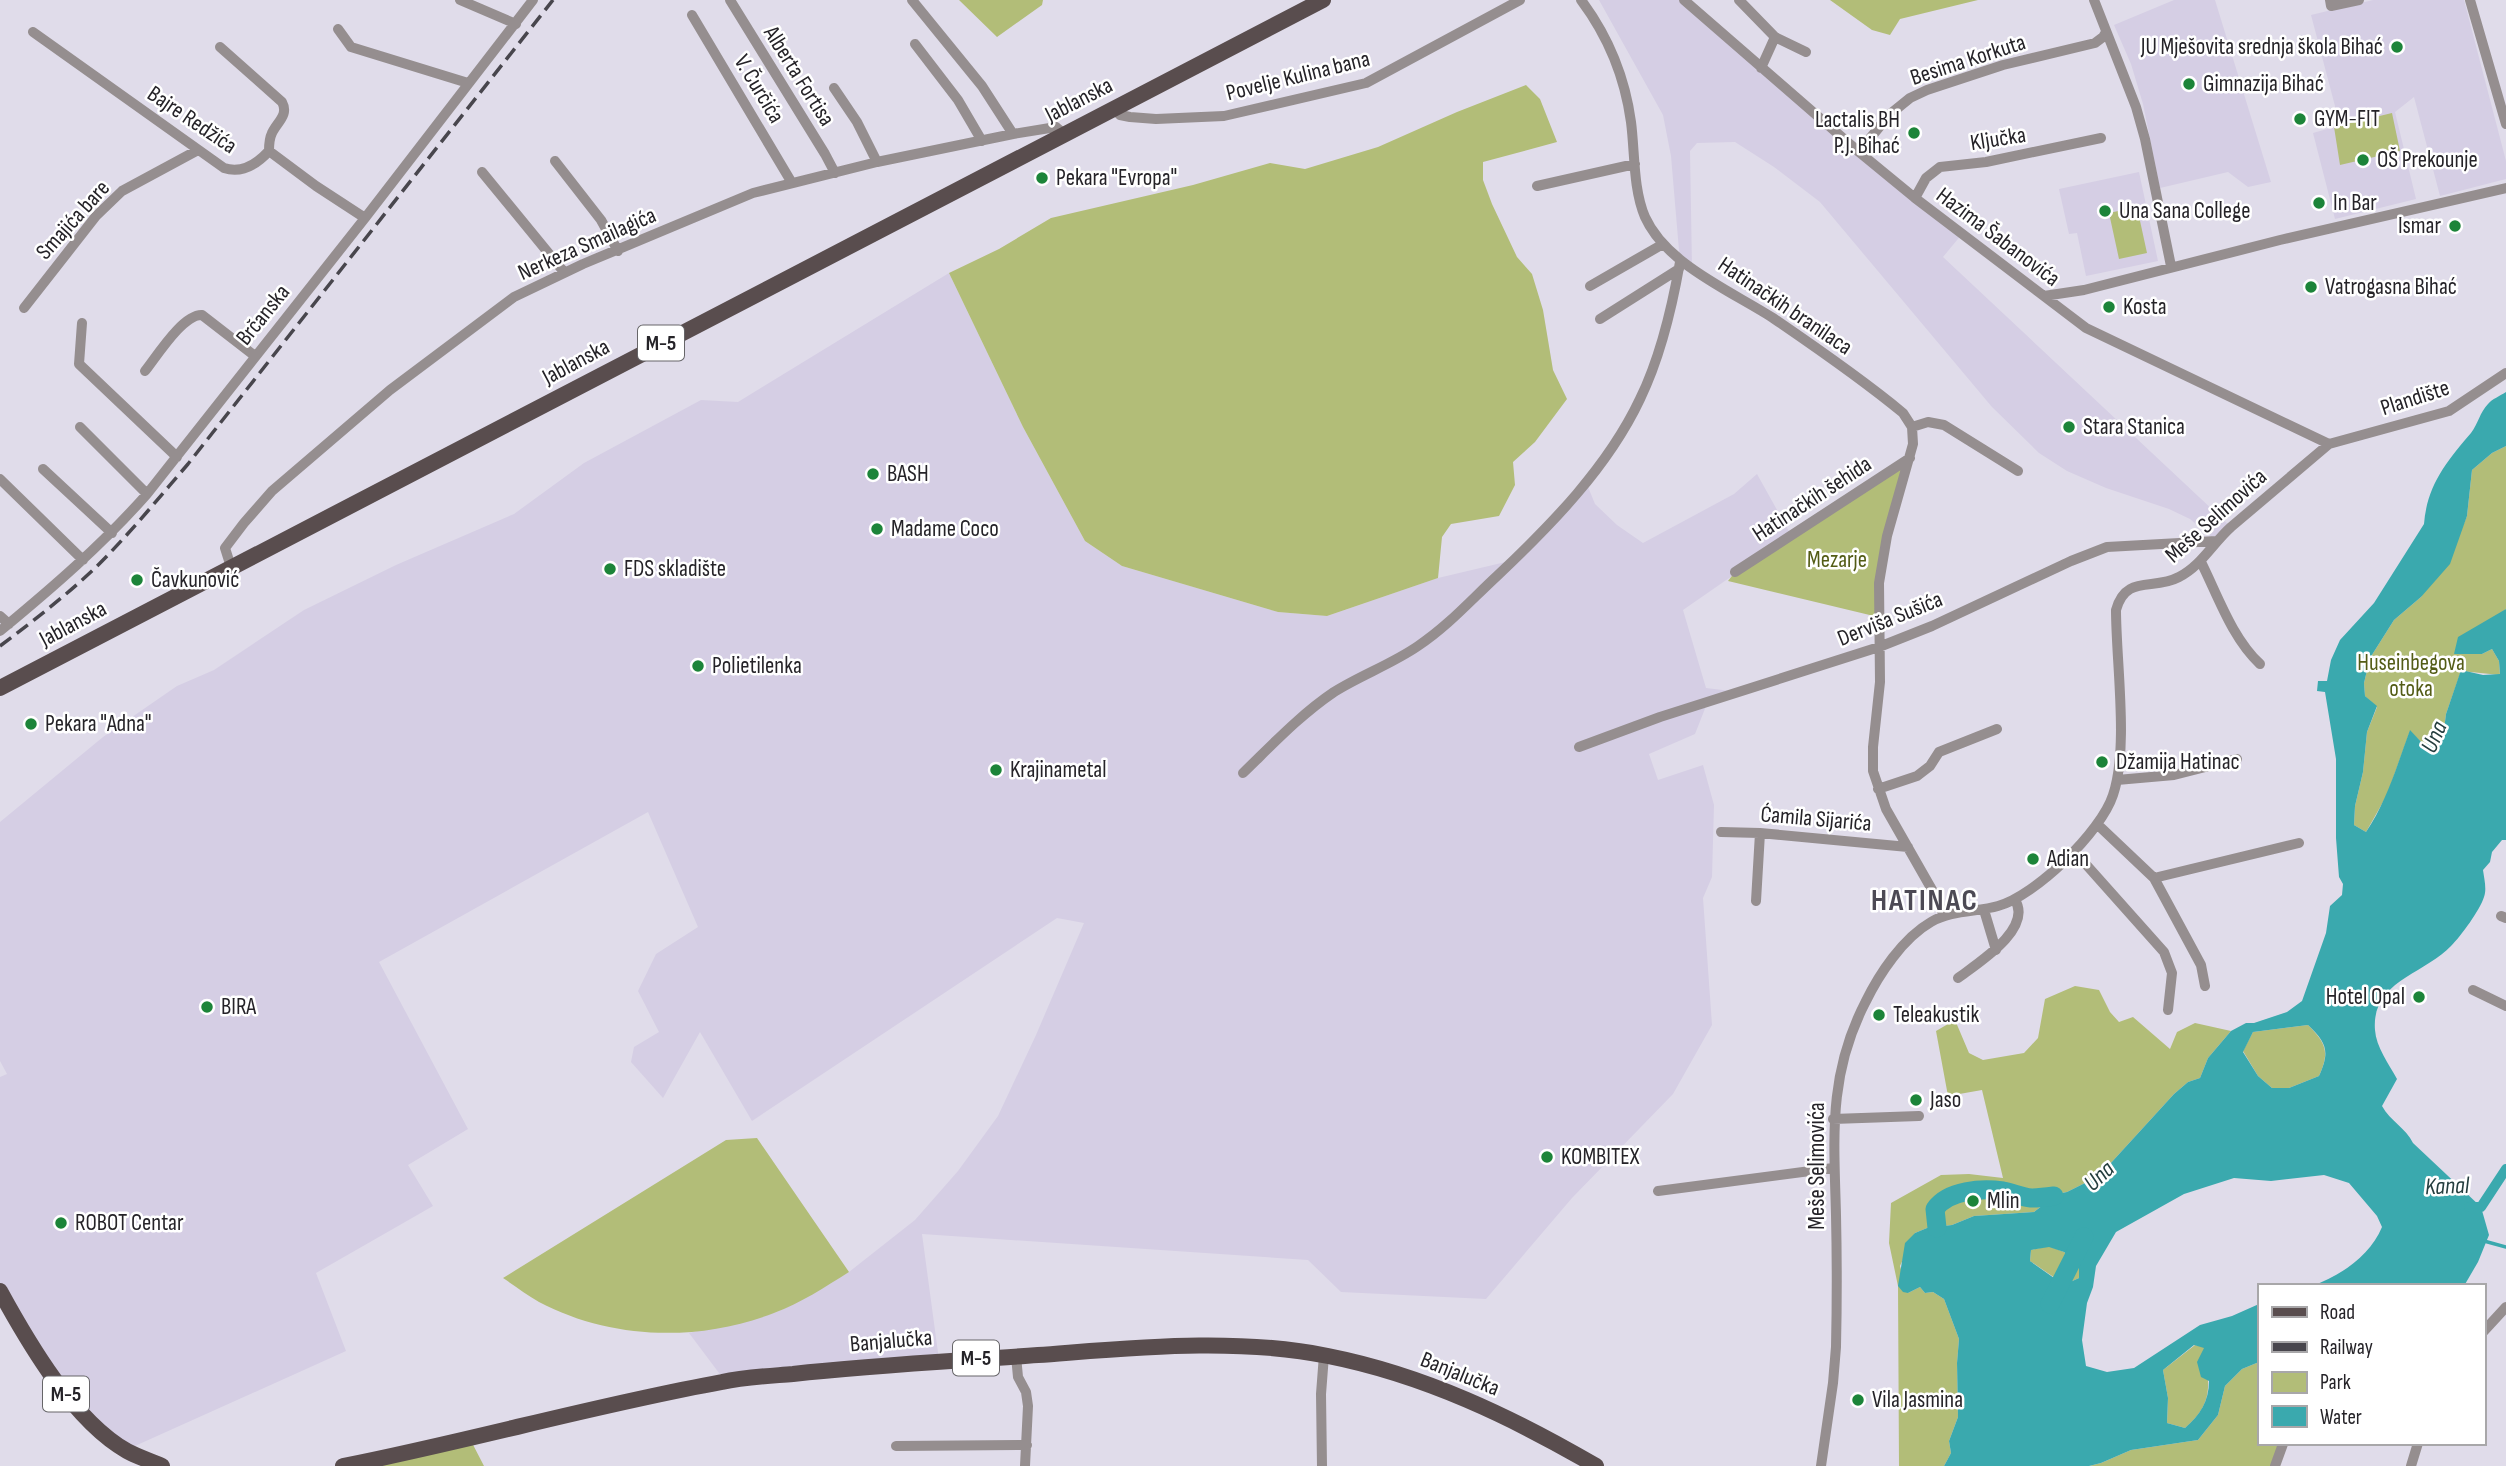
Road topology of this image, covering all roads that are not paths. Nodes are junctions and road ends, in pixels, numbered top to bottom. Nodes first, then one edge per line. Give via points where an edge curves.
1 (460, 0) edge
2 (533, 0) edge
3 (730, 0) edge
4 (912, 0) edge
5 (1323, 0) edge
6 (1520, 0) edge
7 (1581, 0) edge
8 (1684, 0) edge
9 (1739, 0) edge
10 (2094, 0) edge
11 (2330, 0) edge
12 (2359, 0) edge
13 (2470, 0) edge
14 (692, 15) dead end
15 (516, 24) junction
16 (338, 29) dead end
17 (33, 32) dead end
18 (2106, 32) junction
19 (1775, 37) junction
20 (915, 44) dead end
21 (220, 47) dead end
22 (1806, 52) dead end
23 (1761, 68) junction
24 (468, 83) junction
25 (834, 88) dead end
26 (1113, 108) junction
27 (2506, 122) edge
28 (1013, 134) junction
29 (1064, 134) junction
30 (2101, 138) dead end
31 (982, 141) junction
32 (198, 150) junction
33 (269, 151) junction
34 (1859, 152) junction
35 (555, 160) dead end
36 (877, 162) junction
37 (1635, 164) junction
38 (482, 172) dead end
39 (835, 173) junction
40 (792, 183) junction
41 (1537, 186) dead end
42 (2506, 188) edge
43 (1915, 198) junction
44 (365, 218) junction
45 (1663, 244) junction
46 (618, 251) junction
47 (1679, 265) junction
48 (2171, 266) junction
49 (564, 272) junction
50 (1590, 286) dead end
51 (2043, 296) junction
52 (24, 308) dead end
53 (1600, 319) dead end
54 (82, 323) dead end
55 (255, 356) junction
56 (145, 371) dead end
57 (2506, 373) edge
58 (80, 427) dead end
59 (1912, 428) junction
60 (2329, 444) junction
61 (177, 457) junction
62 (1910, 458) junction
63 (43, 470) dead end
64 (2018, 471) dead end
65 (0, 479) edge
66 (147, 494) junction
67 (112, 534) junction
68 (2216, 541) junction
69 (83, 560) junction
70 (2201, 562) junction
71 (231, 567) junction
72 (1735, 572) dead end
73 (0, 616) edge
74 (9, 624) junction
75 (0, 632) edge
76 (1879, 647) junction
77 (2260, 664) dead end
78 (0, 688) edge
79 (1997, 729) dead end
80 (1579, 747) dead end
81 (2237, 759) dead end
82 (1243, 774) dead end
83 (2117, 780) junction
84 (1878, 789) junction
85 (2097, 824) junction
86 (1721, 832) dead end
87 (1760, 833) junction
88 (2300, 843) dead end
89 (1908, 846) junction
90 (2074, 851) junction
91 (2154, 878) junction
92 (2015, 900) junction
93 (1756, 901) dead end
94 (1984, 909) junction
95 (1944, 916) junction
96 (1997, 950) junction
97 (1958, 978) dead end
98 (2205, 986) dead end
99 (2473, 990) dead end
100 (2506, 1006) edge
101 (2168, 1010) dead end
102 (1919, 1116) dead end
103 (1833, 1119) junction
104 (1833, 1168) junction
105 (1658, 1191) dead end
106 (0, 1292) edge
107 (2506, 1307) edge
108 (2485, 1330) edge
109 (1324, 1355) junction
110 (1016, 1356) junction
111 (1027, 1445) junction
112 (2283, 1445) edge
113 (2417, 1445) edge
114 (896, 1446) dead end
115 (162, 1466) edge
116 (343, 1466) edge
117 (1025, 1466) edge
118 (1322, 1466) edge
119 (1596, 1466) edge
120 (1821, 1466) edge
121 (2275, 1466) edge
122 (2411, 1466) edge

1 - 15 street
2 - 15 street, Brčanska
3 - 39 street, Alberta Fortisa
4 - 28 street via 982,86
5 - 26 main road, Jablanska / M-5
6 - 26 street, Povelje Kulina bana via 1366,83 1224,116 1129,117
7 - 37 street, Hatinačkih branilaca via 1599,24 1616,65
8 - 23 street, Hazima Šabanovića
9 - 19 street
10 - 18 street
11 - 12 street via 2331,6
13 - 27 street
14 - 40 street, V. Čurčića
15 - 24 street, Brčanska
16 - 24 street via 351,47
17 - 32 street, Bajre Redžića
18 - 34 street, Besima Korkuta via 2088,45 2003,65 1927,90 1899,106
18 - 48 street via 2146,139
19 - 22 street
19 - 23 street
20 - 31 street via 958,100
21 - 33 street via 282,102 285,112 271,135
23 - 34 street, Hazima Šabanovića
24 - 44 street, Brčanska
25 - 36 street
26 - 29 main road, Jablanska / M-5
28 - 29 street, Nerkeza Smailagića via 1056,127
28 - 31 street, Nerkeza Smailagića
29 - 71 main road, Jablanska / M-5
30 - 43 street, Ključka via 1940,167 1926,178
31 - 36 street, Nerkeza Smailagića
32 - 33 street, Bajre Redžića via 232,171 251,166
32 - 52 street, Smajića bare via 122,191 96,216
33 - 44 street, Bajre Redžića
34 - 43 street, Hazima Šabanovića
35 - 46 street via 601,220
36 - 39 street, Nerkeza Smailagića
37 - 41 street
37 - 45 street, Hatinačkih branilaca via 1645,217
38 - 49 street
39 - 40 street, Nerkeza Smailagića
40 - 46 street, Nerkeza Smailagića via 752,193
42 - 48 street
43 - 51 street, Hazima Šabanovića
44 - 55 street, Brčanska
45 - 47 street, Hatinačkih branilaca
45 - 50 street
46 - 49 street, Nerkeza Smailagića
47 - 53 street
47 - 59 street, Hatinačkih branilaca via 1744,300 1817,348 1903,413
47 - 82 street via 1665,332 1640,400 1580,489 1439,631 1336,691 1278,738
48 - 51 street via 2084,290
49 - 71 street, Nerkeza Smailagića via 513,297 390,390 272,491 225,548
51 - 60 street, Hazima Šabanovića via 2086,328
54 - 61 street via 79,364
55 - 56 street via 196,315 185,321
55 - 61 street, Brčanska
57 - 60 street, Plandište via 2449,411
58 - 66 street
59 - 62 street
59 - 64 street via 1928,422 1944,425
60 - 68 street, Meše Selimovića
61 - 66 street, Brčanska
62 - 72 street, Hatinačkih šehida
62 - 76 street via 1879,583
63 - 67 street
65 - 69 street
66 - 67 street, Brčanska
67 - 69 street, Brčanska
68 - 70 street, Meše Selimovića
68 - 76 street, Derviša Sušića via 2107,547
69 - 74 street, Brčanska
70 - 77 street via 2239,639
70 - 83 street, Meše Selimovića via 2169,582 2130,588 2119,601
71 - 78 main road, Jablanska / M-5
73 - 74 street
74 - 75 street, Brčanska
76 - 80 street, Derviša Sušića
76 - 84 street via 1873,747
79 - 84 street via 1939,752 1917,776
81 - 83 street via 2174,775
83 - 85 street, Meše Selimovića
84 - 89 street
85 - 90 street, Meše Selimovića
85 - 91 street
86 - 87 street, Ćamila Sijarića
87 - 89 street, Ćamila Sijarića
87 - 93 street
88 - 91 street
89 - 95 street
90 - 92 street, Meše Selimovića
90 - 101 street via 2159,944 2172,973
91 - 98 street via 2200,965
92 - 94 street, Meše Selimovića
92 - 96 street via 2019,919
94 - 95 street, Meše Selimovića
94 - 96 street
95 - 103 street, Meše Selimovića via 1916,933 1866,1001 1851,1031
96 - 97 street
99 - 100 street
102 - 103 street
103 - 104 street, Meše Selimovića
104 - 105 street
104 - 120 street, Meše Selimovića via 1836,1347
106 - 115 main road, M-5 via 63,1391 89,1420 126,1450
107 - 108 street
109 - 110 main road, Banjalučka / M-5 via 1221,1346
109 - 118 street
109 - 119 main road, Banjalučka / M-5 via 1467,1399
110 - 111 street via 1017,1377 1028,1406
110 - 116 main road, Banjalučka / M-5 via 725,1381
111 - 114 street
111 - 117 street
112 - 121 street
113 - 122 street

